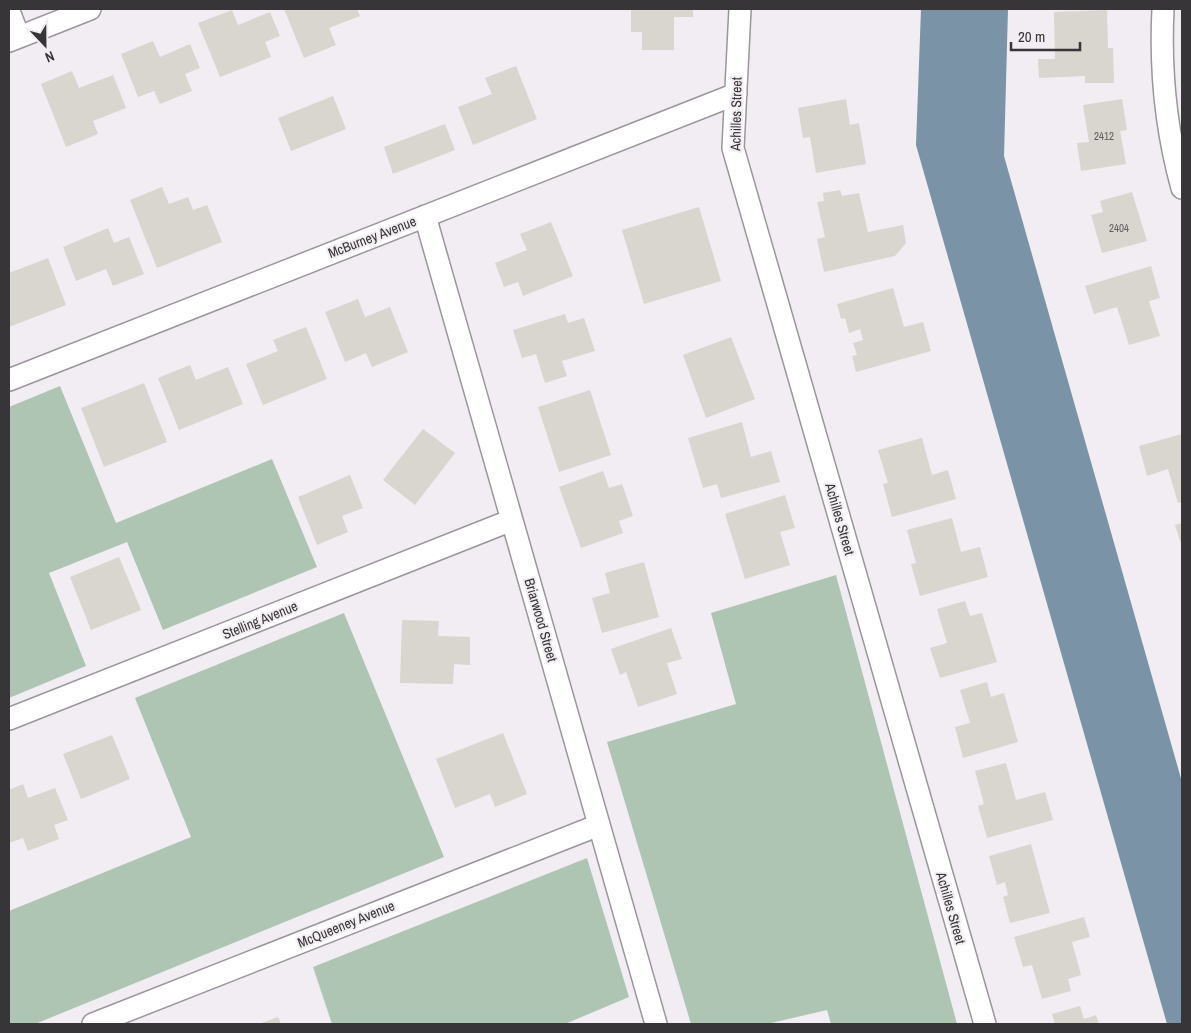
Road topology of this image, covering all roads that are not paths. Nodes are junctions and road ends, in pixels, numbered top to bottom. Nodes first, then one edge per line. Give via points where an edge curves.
1 (90, 9) edge
2 (740, 9) edge
3 (1163, 9) edge
4 (9, 11) edge
5 (14, 39) edge
6 (736, 94) junction
7 (1182, 188) edge
8 (425, 216) junction
9 (9, 380) edge
10 (512, 520) junction
11 (9, 719) edge
12 (599, 825) junction
13 (93, 1024) edge
14 (656, 1024) edge
15 (985, 1024) edge

1 - 5 street
2 - 6 street, Achilles Street
3 - 7 street via 1165,98
4 - 5 street
6 - 8 street, McBurney Avenue
6 - 15 street, Achilles Street via 733,148
8 - 9 street, McBurney Avenue
8 - 10 street, Briarwood Street
10 - 11 street, Stelling Avenue
10 - 12 street, Briarwood Street
12 - 13 street, McQueeney Avenue
12 - 14 street, Briarwood Street

